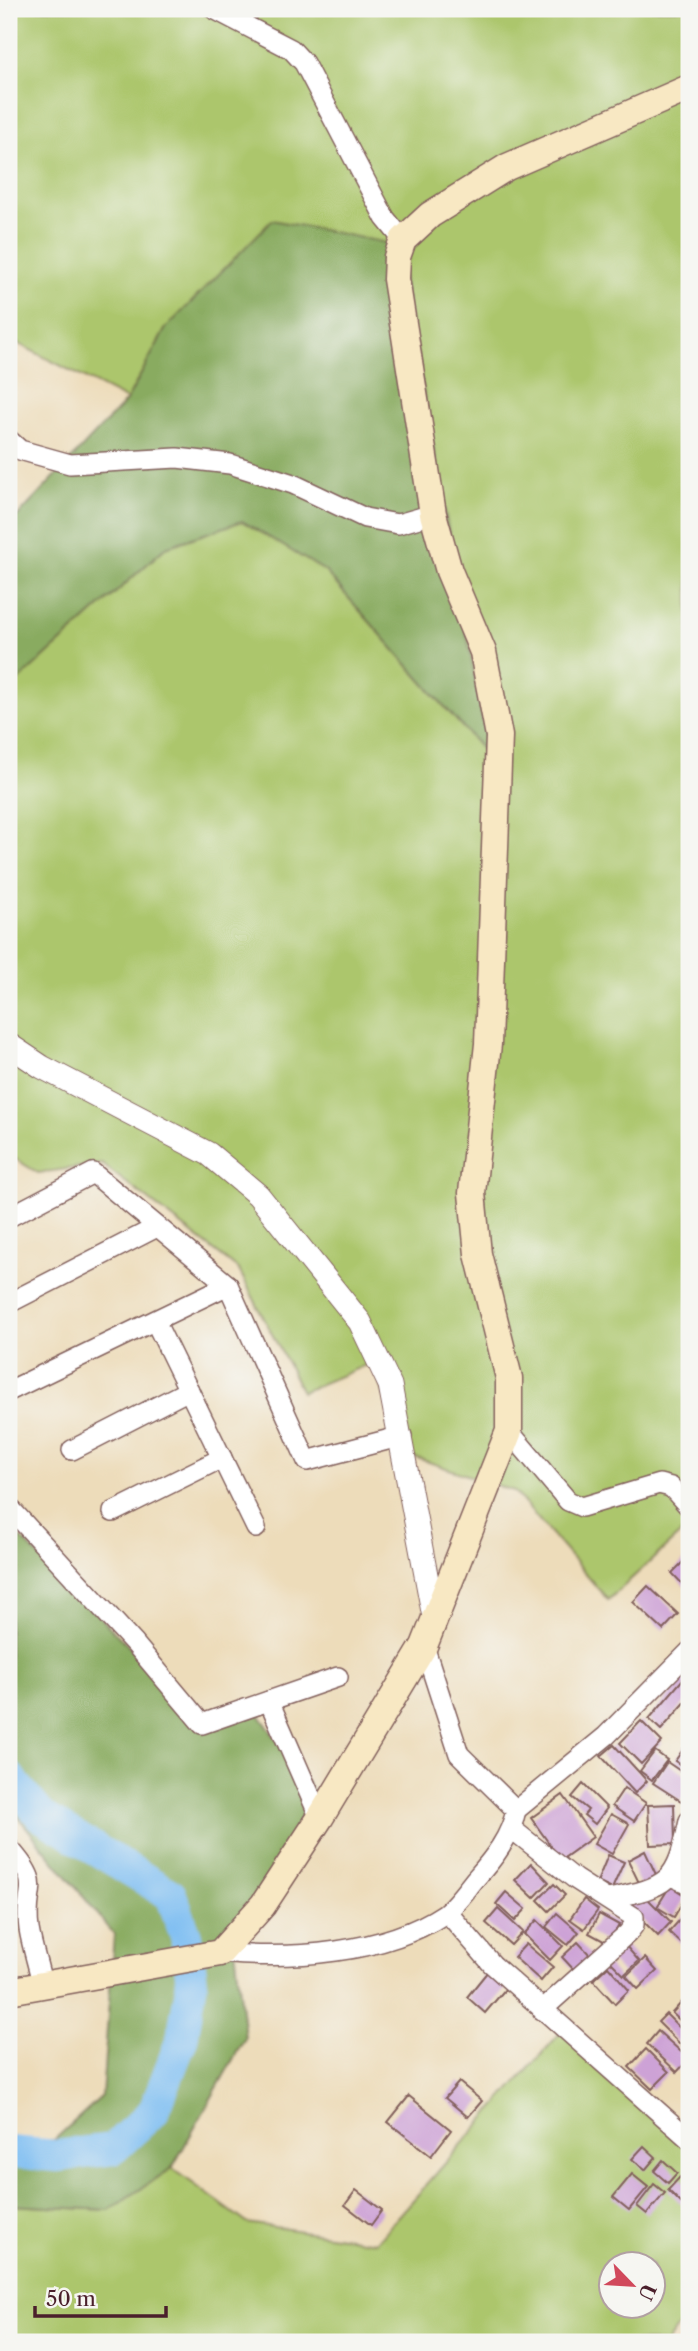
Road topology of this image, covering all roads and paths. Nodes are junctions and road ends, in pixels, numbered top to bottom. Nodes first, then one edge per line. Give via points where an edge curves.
1 (214, 9) edge
2 (685, 90) edge
3 (403, 240) junction
4 (13, 449) edge
5 (433, 514) junction
6 (9, 1045) edge
7 (9, 1217) edge
8 (157, 1227) junction
9 (228, 1285) junction
10 (9, 1303) edge
11 (155, 1321) junction
12 (189, 1390) junction
13 (9, 1391) edge
14 (509, 1431) junction
15 (401, 1436) junction
16 (72, 1450) dead end
17 (222, 1458) junction
18 (9, 1507) edge
19 (689, 1507) edge
20 (113, 1512) dead end
21 (256, 1528) dead end
22 (435, 1617) junction
23 (424, 1646) junction
24 (689, 1652) edge
25 (338, 1677) dead end
26 (269, 1701) junction
27 (320, 1818) junction
28 (514, 1819) junction
29 (689, 1821) edge
30 (9, 1848) edge
31 (671, 1876) junction
32 (689, 1884) edge
33 (608, 1899) junction
34 (447, 1912) junction
35 (199, 1957) junction
36 (43, 1983) junction
37 (9, 1991) edge
38 (542, 2010) junction
39 (689, 2139) edge

1 - 3 street via 291,49 385,218
2 - 3 main road via 507,167 430,215
3 - 5 main road via 396,279
4 - 5 street via 70,464 177,458 230,464 293,484 365,518 398,524
5 - 14 main road via 449,571 483,652 499,736 488,1044 472,1193 478,1254 509,1378
6 - 15 street via 42,1067 209,1154 258,1195 360,1322 390,1385
7 - 8 street via 93,1173
8 - 9 street
8 - 10 street
9 - 11 street
9 - 15 street via 307,1461
11 - 12 street
11 - 13 street
12 - 16 street
12 - 17 street
14 - 19 street via 568,1501 582,1507 659,1484 671,1487
14 - 22 main road
15 - 22 street
17 - 20 street
17 - 21 street
18 - 26 street via 202,1724
22 - 23 main road
23 - 27 main road
23 - 28 street via 459,1754
24 - 28 street
25 - 26 street
26 - 27 street
27 - 35 main road via 263,1905
28 - 33 street via 575,1879
28 - 34 street via 485,1868
29 - 31 street via 683,1853
30 - 36 street via 28,1869 32,1888 29,1926
31 - 32 street
31 - 33 street via 652,1889
33 - 38 street via 634,1917 634,1926
34 - 35 street via 397,1936 318,1954
34 - 38 street via 492,1964
35 - 36 main road
36 - 37 main road
38 - 39 street

